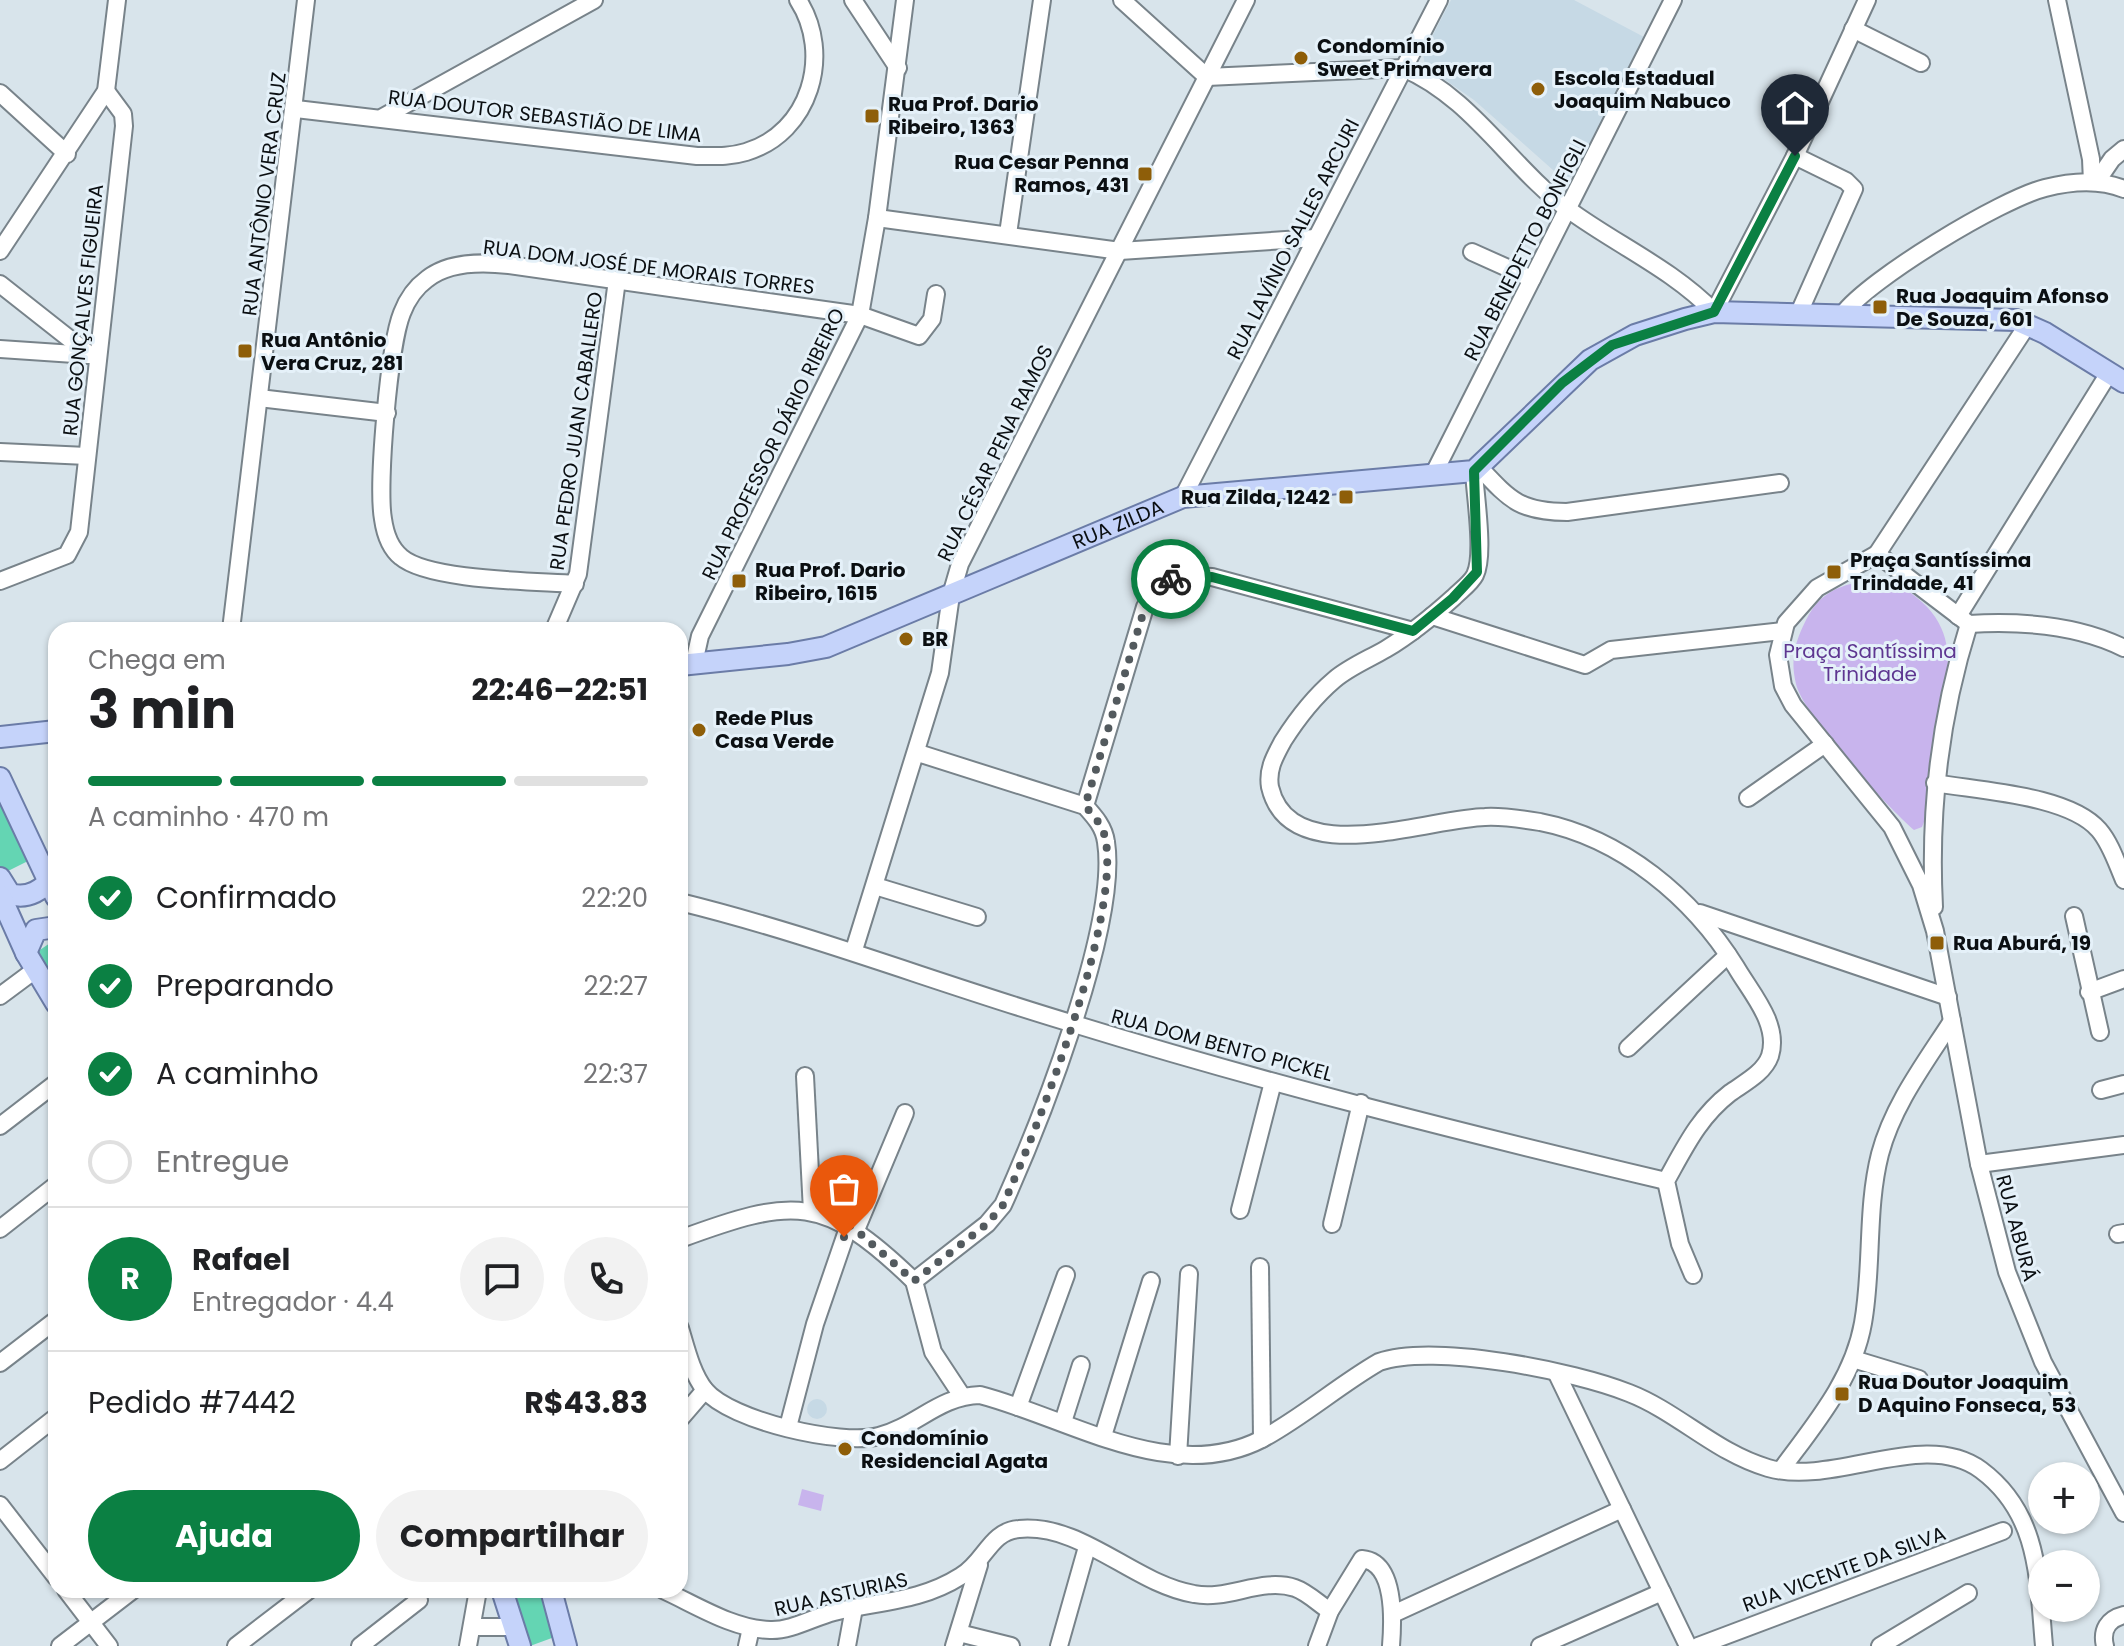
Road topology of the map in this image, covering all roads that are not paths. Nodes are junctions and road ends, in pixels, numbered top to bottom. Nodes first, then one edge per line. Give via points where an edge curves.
1 (117, 0) edge
2 (306, 0) edge
3 (594, 0) edge
4 (798, 0) edge
5 (853, 0) edge
6 (905, 0) edge
7 (1042, 0) edge
8 (1122, 0) edge
9 (1246, 0) edge
10 (1439, 0) edge
11 (1673, 0) edge
12 (2057, 0) edge
13 (1861, 2) edge
14 (1853, 29) junction
15 (1921, 63) dead end
16 (898, 68) junction
17 (1403, 68) junction
18 (1207, 77) junction
19 (106, 91) junction
20 (0, 93) edge
21 (296, 109) junction
22 (383, 117) junction
23 (2124, 149) edge
24 (67, 154) junction
25 (1795, 156) junction
26 (2095, 182) junction
27 (2124, 189) edge
28 (1567, 209) junction
29 (877, 218) junction
30 (1008, 234) junction
31 (1316, 238) junction
32 (0, 251) edge
33 (1120, 251) junction
34 (1472, 252) dead end
35 (1532, 279) junction
36 (617, 280) junction
37 (0, 284) edge
38 (936, 294) dead end
39 (1714, 312) junction
40 (1843, 314) junction
41 (860, 315) junction
42 (1798, 315) junction
43 (2028, 324) junction
44 (0, 349) edge
45 (95, 355) junction
46 (2117, 378) edge
47 (259, 398) junction
48 (387, 413) junction
49 (0, 452) edge
50 (87, 456) junction
51 (1476, 469) junction
52 (1433, 475) junction
53 (1780, 483) dead end
54 (1183, 497) junction
55 (1877, 554) junction
56 (0, 581) edge
57 (575, 584) junction
58 (951, 595) junction
59 (1432, 616) junction
60 (1964, 620) junction
61 (232, 622) edge
62 (558, 622) edge
63 (1413, 631) junction
64 (1782, 631) junction
65 (2124, 648) edge
66 (688, 662) edge
67 (688, 664) edge
68 (48, 732) edge
69 (0, 737) edge
70 (1824, 743) junction
71 (918, 753) junction
72 (0, 778) edge
73 (1935, 783) junction
74 (1748, 798) dead end
75 (1085, 806) junction
76 (1892, 827) junction
77 (1930, 835) junction
78 (48, 873) edge
79 (0, 878) edge
80 (2124, 880) edge
81 (875, 886) junction
82 (48, 888) edge
83 (1, 898) edge
84 (688, 904) edge
85 (1694, 911) junction
86 (2074, 916) dead end
87 (977, 917) dead end
88 (48, 928) edge
89 (1935, 931) junction
90 (854, 950) junction
91 (1728, 955) junction
92 (30, 962) junction
93 (2124, 979) edge
94 (48, 990) edge
95 (2089, 992) junction
96 (0, 996) edge
97 (1948, 997) junction
98 (1952, 1021) junction
99 (1071, 1024) junction
100 (2100, 1032) dead end
101 (1628, 1048) dead end
102 (805, 1076) dead end
103 (1273, 1082) junction
104 (2124, 1084) edge
105 (48, 1089) edge
106 (2101, 1090) dead end
107 (1361, 1103) junction
108 (905, 1113) dead end
109 (0, 1126) edge
110 (2124, 1145) edge
111 (1979, 1164) junction
112 (1666, 1181) junction
113 (48, 1191) edge
114 (1240, 1210) dead end
115 (812, 1211) junction
116 (1332, 1224) dead end
117 (852, 1228) junction
118 (0, 1229) edge
119 (688, 1236) edge
120 (1260, 1267) dead end
121 (1189, 1274) dead end
122 (1066, 1275) dead end
123 (1693, 1275) dead end
124 (914, 1281) junction
125 (1151, 1281) dead end
126 (48, 1326) edge
127 (688, 1348) edge
128 (1853, 1359) junction
129 (0, 1363) edge
130 (1081, 1365) dead end
131 (1557, 1374) junction
132 (1919, 1379) dead end
133 (705, 1390) junction
134 (962, 1396) junction
135 (1018, 1407) junction
136 (688, 1410) edge
137 (1063, 1422) junction
138 (48, 1423) edge
139 (788, 1427) junction
140 (1103, 1436) junction
141 (1262, 1439) junction
142 (1178, 1456) junction
143 (0, 1461) edge
144 (1781, 1470) junction
145 (0, 1505) edge
146 (1622, 1509) junction
147 (2124, 1513) edge
148 (2003, 1531) dead end
149 (1087, 1547) junction
150 (48, 1554) edge
151 (979, 1565) junction
152 (1662, 1592) junction
153 (1968, 1593) dead end
154 (72, 1598) edge
155 (123, 1598) edge
156 (299, 1598) edge
157 (477, 1598) edge
158 (505, 1598) edge
159 (553, 1598) edge
160 (682, 1598) edge
161 (419, 1600) dead end
162 (854, 1608) junction
163 (1330, 1611) junction
164 (1393, 1614) junction
165 (2124, 1615) edge
166 (91, 1623) junction
167 (472, 1627) junction
168 (751, 1628) junction
169 (517, 1636) edge
170 (957, 1640) edge
171 (1316, 1645) edge
172 (60, 1646) edge
173 (109, 1646) edge
174 (236, 1646) edge
175 (360, 1646) edge
176 (468, 1646) edge
177 (566, 1646) edge
178 (747, 1646) edge
179 (847, 1646) edge
180 (1011, 1646) edge
181 (1059, 1646) edge
182 (1391, 1646) edge
183 (1540, 1646) edge
184 (1688, 1646) edge
185 (1698, 1646) edge
186 (1880, 1646) edge
187 (2044, 1646) edge
188 (2105, 1646) edge

1 - 19 street
2 - 21 street, RUA ANTÔNIO VERA CRUZ
3 - 22 street
4 - 22 street, RUA DOUTOR SEBASTIÃO DE LIMA via 816,45 806,100 773,140 748,152 697,156
5 - 16 street
6 - 16 street, RUA PROFESSOR DÁRIO RIBEIRO
7 - 30 street
8 - 18 street
9 - 18 street, RUA CÉSAR PENA RAMOS
10 - 17 street, RUA LAVÍNIO SALLES ARCURI
11 - 28 street, RUA BENEDETTO BONFIGLI
12 - 26 street
13 - 14 street
14 - 15 street
14 - 25 street
16 - 29 street, RUA PROFESSOR DÁRIO RIBEIRO
17 - 18 street
17 - 28 street via 1459,105
17 - 31 street, RUA LAVÍNIO SALLES ARCURI
18 - 33 street, RUA CÉSAR PENA RAMOS
19 - 24 street
19 - 45 street, RUA GONÇALVES FIGUEIRA via 123,114 124,126
20 - 24 street
21 - 22 street, RUA DOUTOR SEBASTIÃO DE LIMA
21 - 47 street, RUA ANTÔNIO VERA CRUZ
23 - 26 street
24 - 32 street
25 - 39 street
25 - 42 street via 1854,189
26 - 27 street
26 - 40 street via 2043,188 2005,204 1894,270 1855,298
28 - 35 street, RUA BENEDETTO BONFIGLI
28 - 39 street via 1690,287
29 - 30 street
29 - 41 street, RUA PROFESSOR DÁRIO RIBEIRO
30 - 33 street
31 - 33 street
31 - 54 street, RUA LAVÍNIO SALLES ARCURI
33 - 58 street, RUA CÉSAR PENA RAMOS via 967,548
34 - 35 street
35 - 52 street, RUA BENEDETTO BONFIGLI
36 - 41 street, RUA DOM JOSÉ DE MORAIS TORRES
36 - 48 street, RUA DOM JOSÉ DE MORAIS TORRES via 489,263 443,269 411,296 402,313
36 - 57 street, RUA PEDRO JUAN CABALLERO
37 - 45 street
38 - 41 street, RUA DOM JOSÉ DE MORAIS TORRES via 932,319 919,336
39 - 42 main road
39 - 51 main road via 1612,345 1562,383
40 - 42 main road
40 - 43 main road via 2001,318
41 - 66 street, RUA PROFESSOR DÁRIO RIBEIRO
43 - 46 main road
43 - 55 street
44 - 45 street
45 - 50 street, RUA GONÇALVES FIGUEIRA
46 - 60 street
47 - 48 street
47 - 61 street, RUA ANTÔNIO VERA CRUZ
48 - 57 street, RUA DOM JOSÉ DE MORAIS TORRES via 383,520 388,538 404,559 451,574
49 - 50 street
50 - 56 street, RUA GONÇALVES FIGUEIRA via 73,547 55,561
51 - 52 main road, RUA ZILDA
51 - 53 street via 1509,499 1539,512
51 - 59 street via 1477,572
52 - 54 main road, RUA ZILDA
54 - 58 main road, RUA ZILDA
55 - 60 street
55 - 64 street via 1817,588
57 - 62 street, RUA PEDRO JUAN CABALLERO
58 - 67 main road, RUA ZILDA via 826,647
58 - 71 street, RUA CÉSAR PENA RAMOS via 940,673
59 - 63 street
59 - 64 street via 1585,665 1611,650
60 - 65 street via 2102,637
60 - 73 street, RUA ABURÁ
63 - 75 street via 1212,577 1161,583 1145,607
63 - 85 street via 1336,679 1292,726 1269,773 1278,807 1292,822 1328,833 1365,834 1483,816 1550,824 1613,848
64 - 70 street via 1778,655 1783,686
68 - 69 main road
70 - 74 street
70 - 76 street, RUA ABURÁ
71 - 75 street
71 - 81 street, RUA CÉSAR PENA RAMOS
72 - 78 main road
73 - 77 street, RUA ABURÁ
73 - 80 street via 2075,812 2103,834
75 - 99 street via 1106,839 1108,868 1094,947
76 - 77 street via 1911,840
76 - 89 street, RUA ABURÁ via 1921,885
77 - 89 street, RUA ABURÁ
79 - 82 main road via 17,896
81 - 87 street
81 - 90 street, RUA CÉSAR PENA RAMOS
83 - 92 main road
84 - 90 street, RUA DOM BENTO PICKEL
85 - 91 street
85 - 97 street
86 - 95 street
88 - 92 main road via 36,930
89 - 97 street, RUA ABURÁ
90 - 99 street, RUA DOM BENTO PICKEL
91 - 101 street
91 - 112 street via 1767,1019 1770,1057 1763,1069 1705,1114
92 - 94 main road
92 - 96 street
93 - 95 street
95 - 100 street
97 - 98 street, RUA ABURÁ
98 - 111 street, RUA ABURÁ
98 - 128 street via 1899,1106 1880,1153 1868,1289
99 - 103 street, RUA DOM BENTO PICKEL
99 - 124 street via 1003,1205 987,1224
102 - 115 street
103 - 107 street, RUA DOM BENTO PICKEL
103 - 114 street
104 - 106 street
105 - 109 street
107 - 112 street, RUA DOM BENTO PICKEL
107 - 116 street
108 - 117 street
110 - 111 street
111 - 147 street, RUA ABURÁ via 2022,1318
112 - 123 street
113 - 118 street
115 - 117 street
115 - 119 street via 770,1210
117 - 124 street
117 - 139 street via 815,1324
120 - 141 street
121 - 142 street
122 - 135 street
124 - 134 street via 933,1352
125 - 140 street
126 - 129 street
127 - 133 street
128 - 132 street
128 - 144 street via 1831,1402
130 - 137 street
131 - 141 street via 1478,1358 1397,1356 1353,1377
131 - 144 street via 1630,1393 1749,1462
131 - 146 street
133 - 136 street
133 - 139 street via 735,1410
134 - 135 street via 980,1395
134 - 139 street via 879,1436 852,1439
135 - 137 street
137 - 140 street
138 - 143 street
140 - 142 street
141 - 142 street via 1217,1455
144 - 187 street via 1831,1470 1937,1454 1980,1469 2026,1523 2041,1592
145 - 150 street
146 - 152 street
146 - 164 street
148 - 185 street, RUA VICENTE DA SILVA
149 - 151 street, RUA ASTURIAS via 1022,1528 997,1537
149 - 163 street, RUA ASTURIAS via 1190,1594 1229,1596 1281,1586 1302,1591
149 - 181 street
151 - 162 street, RUA ASTURIAS via 916,1598
151 - 170 street, RUA ASTURIAS
152 - 183 street
152 - 184 street
153 - 186 street
154 - 166 street
155 - 166 street
156 - 174 street
157 - 167 street
158 - 169 main road
159 - 177 main road
160 - 168 street, RUA ASTURIAS
161 - 175 street
162 - 168 street, RUA ASTURIAS via 778,1630
162 - 179 street
163 - 164 street via 1357,1562 1368,1560 1378,1565
163 - 171 street
164 - 182 street
165 - 188 street via 2108,1624
166 - 172 street
166 - 173 street
167 - 169 street
167 - 176 street
168 - 178 street
170 - 180 street

